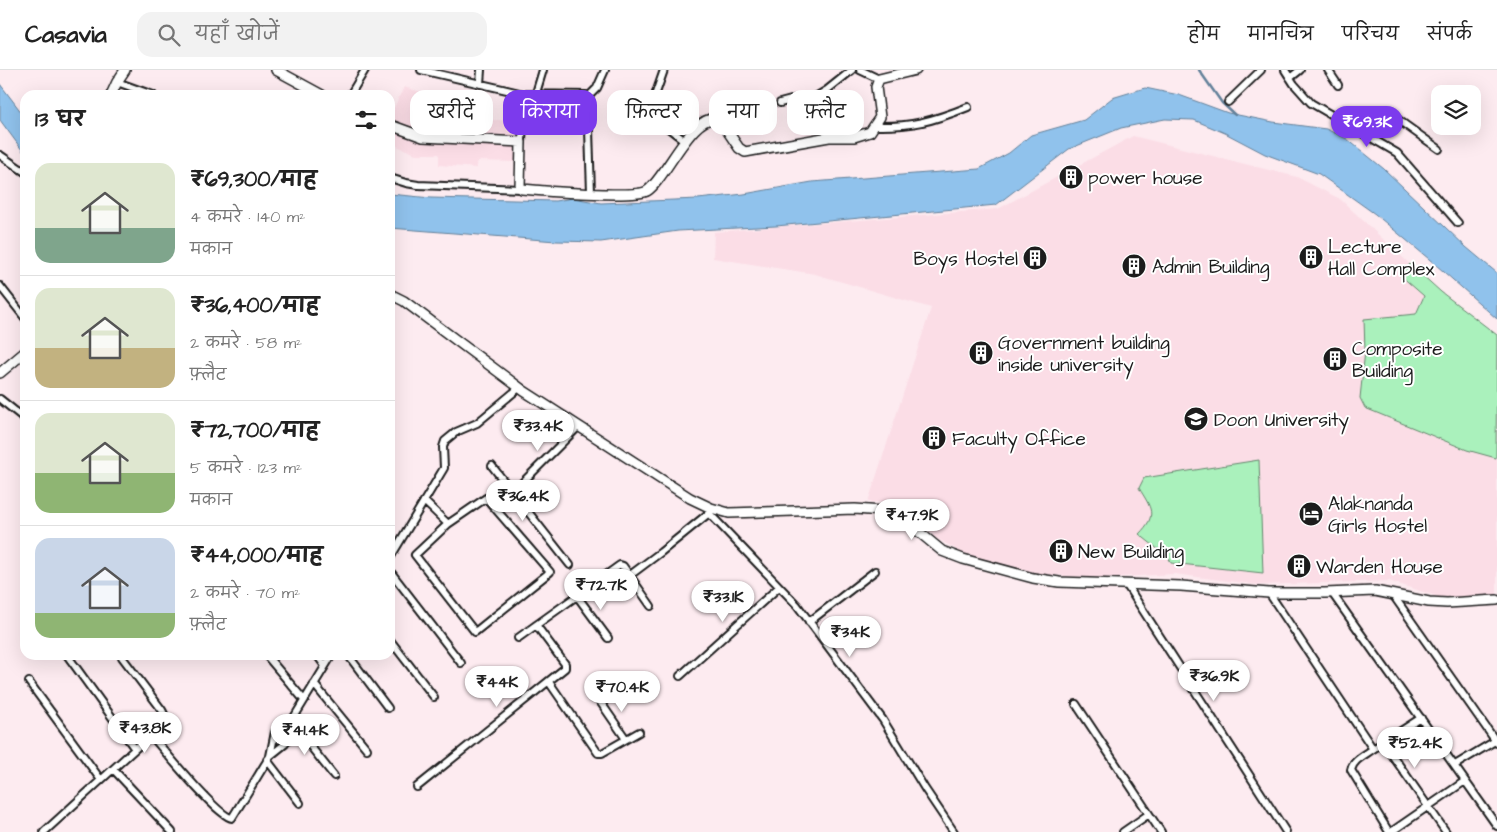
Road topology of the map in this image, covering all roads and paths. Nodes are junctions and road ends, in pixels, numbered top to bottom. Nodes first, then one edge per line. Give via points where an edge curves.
1 (125, 70) edge
2 (276, 70) edge
3 (365, 70) edge
4 (421, 70) edge
5 (482, 70) edge
6 (543, 70) edge
7 (605, 70) edge
8 (664, 70) edge
9 (852, 70) edge
10 (860, 70) edge
11 (916, 70) edge
12 (1261, 70) edge
13 (1285, 70) edge
14 (1300, 70) edge
15 (1328, 70) edge
16 (1290, 78) junction
17 (879, 79) junction
18 (116, 82) junction
19 (480, 84) junction
20 (1338, 85) dead end
21 (113, 90) edge
22 (139, 90) edge
23 (313, 90) edge
24 (353, 90) edge
25 (506, 90) edge
26 (537, 90) edge
27 (595, 90) edge
28 (1228, 102) dead end
29 (780, 103) dead end
30 (968, 107) dead end
31 (874, 126) junction
32 (395, 127) edge
33 (522, 135) edge
34 (589, 135) edge
35 (1368, 136) junction
36 (685, 141) junction
37 (522, 143) junction
38 (1439, 150) dead end
39 (0, 155) edge
40 (20, 169) edge
41 (395, 180) edge
42 (521, 189) junction
43 (591, 193) junction
44 (1458, 223) dead end
45 (0, 286) edge
46 (395, 296) edge
47 (20, 312) edge
48 (20, 356) edge
49 (0, 373) edge
50 (519, 388) junction
51 (0, 399) edge
52 (20, 415) edge
53 (579, 426) junction
54 (492, 466) dead end
55 (513, 492) junction
56 (424, 501) junction
57 (710, 510) junction
58 (448, 524) junction
59 (395, 549) edge
60 (570, 565) dead end
61 (875, 571) dead end
62 (629, 576) junction
63 (395, 577) edge
64 (1126, 584) junction
65 (779, 587) junction
66 (1269, 593) junction
67 (1332, 593) junction
68 (1392, 594) junction
69 (577, 596) junction
70 (1497, 600) edge
71 (650, 606) dead end
72 (809, 622) junction
73 (536, 625) junction
74 (518, 638) dead end
75 (608, 638) dead end
76 (395, 646) edge
77 (71, 660) edge
78 (124, 660) edge
79 (270, 660) edge
80 (321, 660) edge
81 (329, 660) edge
82 (352, 660) edge
83 (461, 663) dead end
84 (325, 666) junction
85 (680, 676) dead end
86 (29, 682) dead end
87 (549, 682) junction
88 (314, 684) junction
89 (434, 697) dead end
90 (304, 700) junction
91 (599, 700) dead end
92 (1076, 704) dead end
93 (388, 708) dead end
94 (1420, 718) junction
95 (292, 721) junction
96 (638, 732) dead end
97 (151, 735) junction
98 (626, 739) junction
99 (1383, 742) junction
100 (1496, 742) edge
101 (135, 749) junction
102 (367, 749) dead end
103 (1373, 749) junction
104 (269, 758) junction
105 (1455, 764) junction
106 (113, 769) junction
107 (334, 776) dead end
108 (101, 780) junction
109 (1466, 781) junction
110 (417, 787) dead end
111 (300, 803) dead end
112 (1428, 807) junction
113 (1149, 814) junction
114 (1497, 826) edge
115 (44, 832) edge
116 (172, 832) edge
117 (954, 832) edge
118 (1123, 832) edge
119 (1161, 832) edge
120 (1286, 832) edge
121 (1390, 832) edge
122 (1446, 832) edge

1 - 18 main road
2 - 23 main road
3 - 24 street
4 - 19 street
5 - 19 street
6 - 26 street
7 - 27 street
8 - 36 street via 649,113
9 - 29 street via 818,96
10 - 17 street
11 - 17 main road
12 - 28 street
13 - 16 street
14 - 16 street
15 - 20 street
16 - 35 street via 1312,103
17 - 31 main road via 876,87 880,117
18 - 21 main road
18 - 22 street
19 - 25 street
30 - 31 street via 918,124
31 - 36 main road via 870,132 854,137 829,137 749,152 739,148 724,123 715,118 698,126
32 - 37 main road via 423,137
33 - 37 street
34 - 43 street
35 - 38 street via 1380,114 1386,112
35 - 44 street via 1397,153
36 - 43 main road via 647,191 636,194
37 - 42 main road
39 - 40 street
41 - 42 street via 418,185
42 - 43 main road
45 - 47 street
46 - 50 main road
48 - 49 main road
50 - 53 main road
50 - 56 street via 477,423 444,440 444,468
51 - 52 street
53 - 55 street
53 - 57 main road
54 - 55 street
55 - 60 street
56 - 58 street
56 - 59 street
57 - 62 street
57 - 64 main road via 729,513 882,511 907,522 942,551 963,559 1059,582
57 - 65 street
58 - 58 street via 486,498 550,572 475,632 415,556
61 - 72 street
62 - 69 street via 620,565
62 - 71 street
63 - 83 street
64 - 66 main road
64 - 120 street
65 - 72 street via 797,604
65 - 85 street
66 - 67 main road
66 - 103 street
67 - 68 main road via 1375,591
67 - 94 street
68 - 70 main road via 1429,602
68 - 100 street
69 - 73 street
69 - 75 street
72 - 117 street via 883,720
73 - 74 street
73 - 87 street via 566,666
76 - 89 street
77 - 101 street
78 - 97 street via 164,714 165,721
79 - 90 street
80 - 84 street
81 - 84 street
82 - 93 street
84 - 88 street
86 - 108 street
87 - 98 street via 598,753
87 - 110 street
88 - 90 street
88 - 102 street
90 - 95 street
91 - 98 street
92 - 113 street
94 - 99 street
94 - 105 street
95 - 104 street via 285,744
95 - 104 street via 275,732
95 - 107 street
96 - 98 street
97 - 101 street
97 - 104 street via 229,818 234,816
99 - 103 street
99 - 112 street
100 - 105 street
101 - 106 street
103 - 121 street via 1356,761 1351,770
104 - 111 street
105 - 109 street
106 - 108 street
106 - 116 street
108 - 115 street
109 - 112 street
109 - 114 street
112 - 121 street
112 - 122 street
113 - 118 street
113 - 119 street

